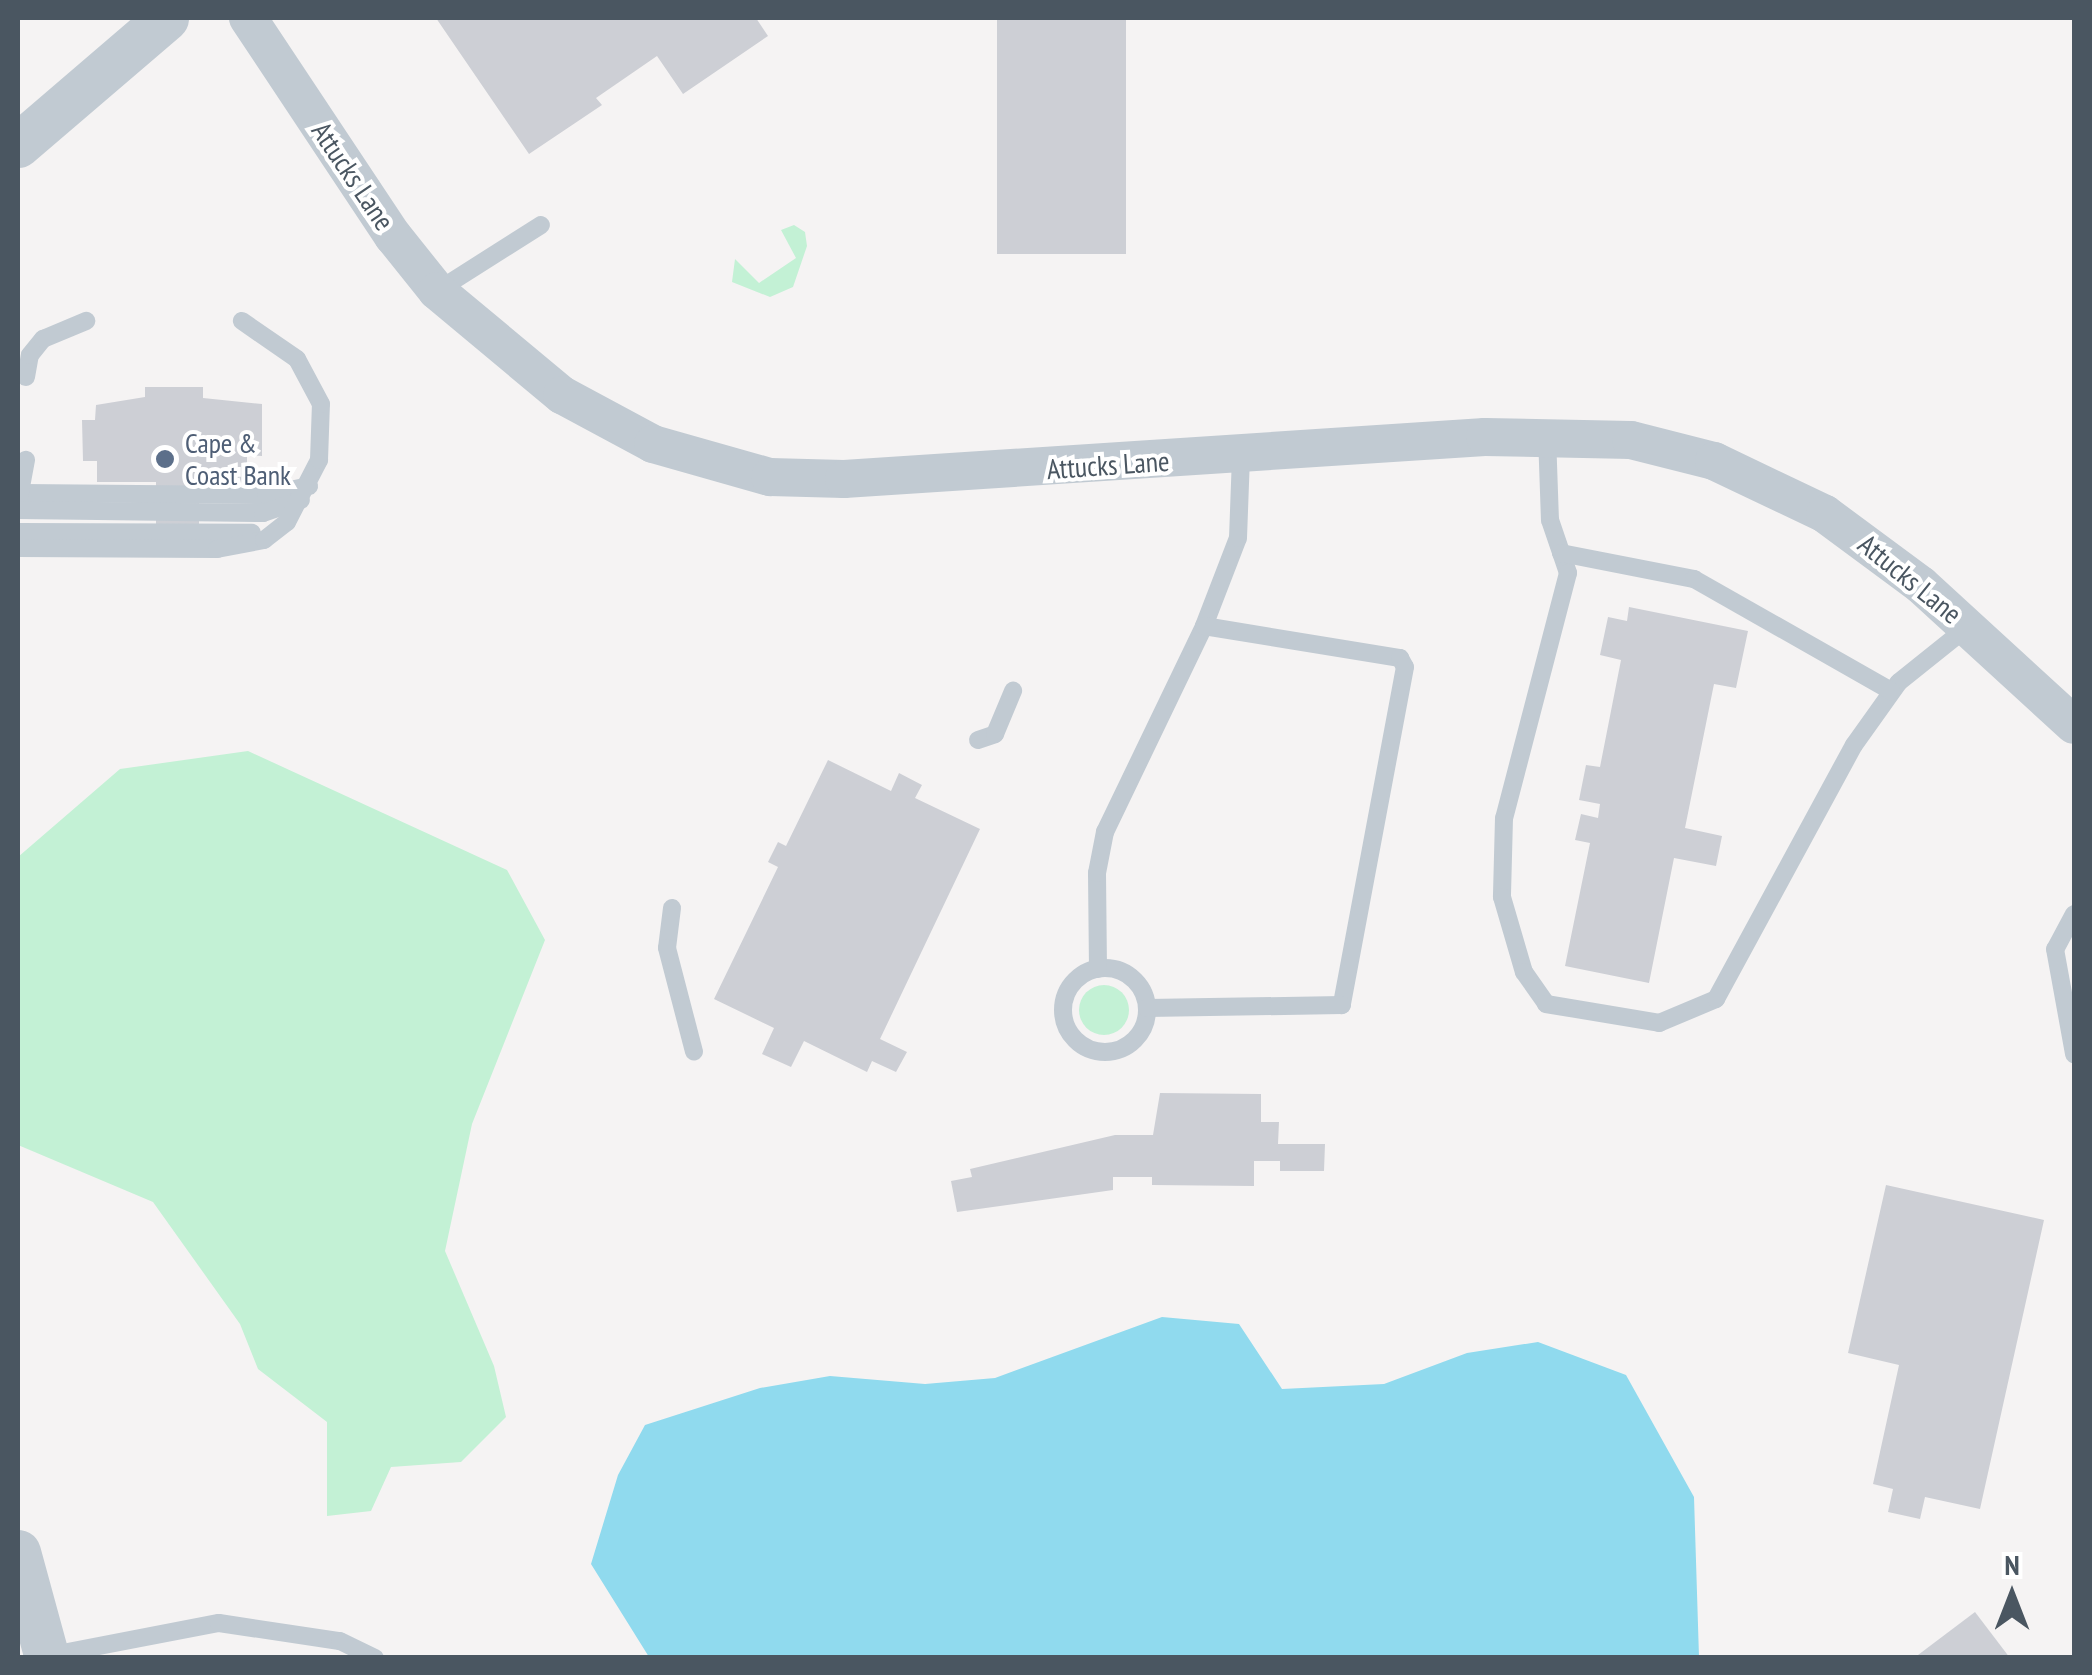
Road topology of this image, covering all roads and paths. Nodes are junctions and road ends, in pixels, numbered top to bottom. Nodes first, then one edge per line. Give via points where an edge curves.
1 (166, 18) edge
2 (248, 18) edge
3 (18, 145) edge
4 (541, 224) dead end
5 (437, 291) junction
6 (86, 321) dead end
7 (242, 321) dead end
8 (26, 377) dead end
9 (1547, 435) junction
10 (1242, 455) junction
11 (26, 460) dead end
12 (300, 501) junction
13 (19, 502) edge
14 (18, 532) edge
15 (18, 548) edge
16 (1561, 553) junction
17 (1204, 626) junction
18 (1969, 626) junction
19 (1013, 691) dead end
20 (1892, 691) junction
21 (2074, 724) edge
22 (978, 740) dead end
23 (672, 908) dead end
24 (2074, 914) edge
25 (1098, 969) junction
26 (1147, 1008) junction
27 (694, 1052) dead end
28 (2074, 1054) edge
29 (18, 1552) edge
30 (47, 1657) edge
31 (374, 1658) edge

1 - 3 street
2 - 5 street, Attucks Lane
4 - 5 lane
5 - 10 street, Attucks Lane via 513,358 612,425 703,460 770,476 960,476
6 - 8 lane via 43,339 30,355
7 - 12 lane via 288,350 316,388 322,446
9 - 10 street, Attucks Lane
9 - 16 lane via 1550,520
9 - 18 street, Attucks Lane via 1632,440 1750,475 1841,525
10 - 17 lane via 1238,538
11 - 13 lane
12 - 13 lane via 266,495
12 - 14 lane via 270,529 228,535
12 - 15 lane via 264,540 242,546
16 - 20 lane via 1694,579
16 - 20 lane via 1568,573 1504,818 1502,897 1524,972 1546,1004 1660,1023 1716,999 1854,745
17 - 25 lane via 1105,832
17 - 26 lane via 1395,655 1405,667 1342,1005
18 - 20 lane
18 - 21 street, Attucks Lane
19 - 22 lane via 995,734
23 - 27 lane via 665,936
24 - 28 lane via 2055,949
25 - 26 lane via 1135,981
25 - 26 lane via 1066,994 1064,1021 1080,1044 1120,1049 1142,1031
29 - 30 street
30 - 31 lane via 219,1623 340,1641

